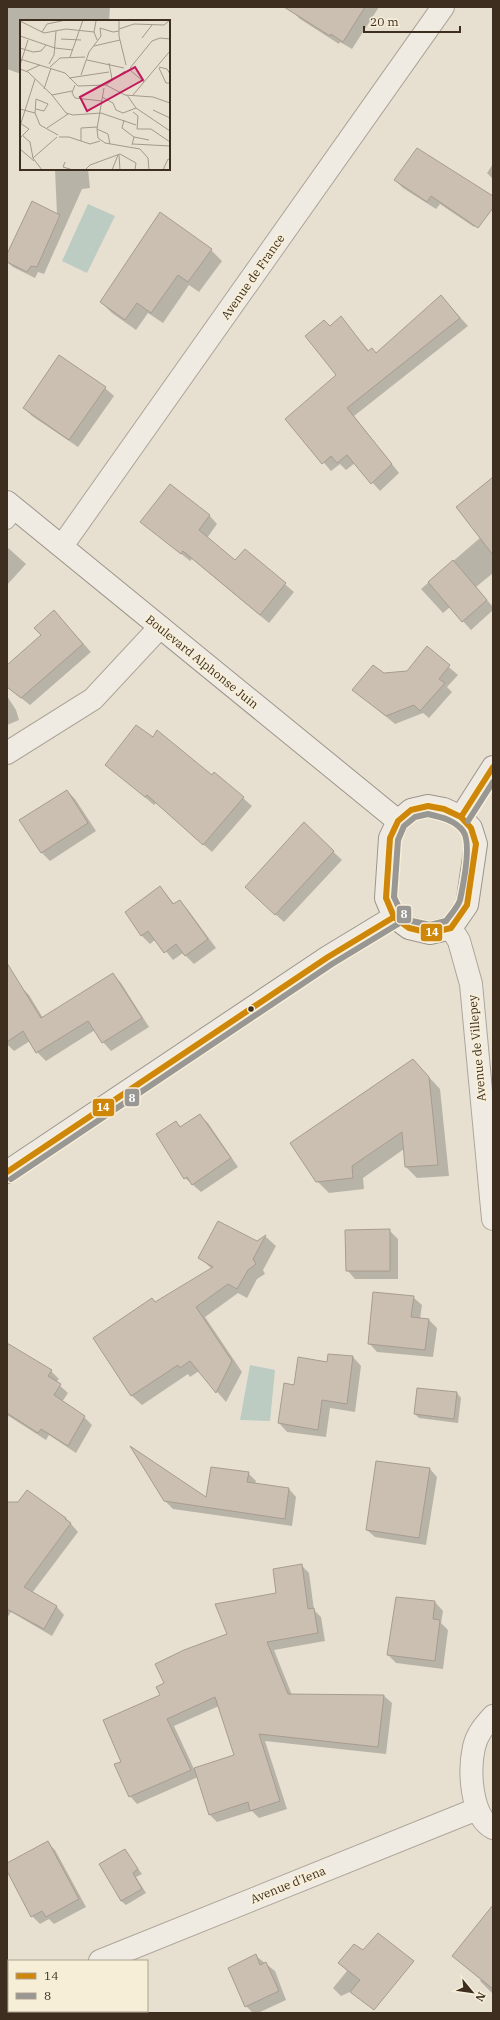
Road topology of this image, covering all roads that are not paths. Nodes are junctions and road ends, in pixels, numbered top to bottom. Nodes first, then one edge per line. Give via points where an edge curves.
1 (443, 7) edge
2 (10, 511) edge
3 (62, 546) junction
4 (160, 627) junction
5 (7, 753) edge
6 (493, 767) edge
7 (461, 818) junction
8 (398, 821) junction
9 (394, 917) junction
10 (451, 928) junction
11 (7, 1172) edge
12 (491, 1184) edge
13 (493, 1219) edge
14 (493, 1716) edge
15 (477, 1809) junction
16 (493, 1828) edge
17 (102, 1960) edge

1 - 3 street, Avenue de France
2 - 3 street, Boulevard Alphonse Juin
3 - 4 street, Boulevard Alphonse Juin
4 - 5 street via 93,699
4 - 8 street, Boulevard Alphonse Juin
6 - 7 street
7 - 8 street via 428,806 411,810
7 - 10 street via 471,828 476,844 467,905
8 - 9 street via 390,838 386,898
9 - 10 street via 409,928 430,933
9 - 11 street via 328,957
10 - 12 street, Avenue de Villepey via 459,941 471,984
12 - 13 street, Avenue de Villepey
14 - 15 street via 481,1730 474,1748 472,1784
15 - 16 street
15 - 17 street, Avenue d'Iena

